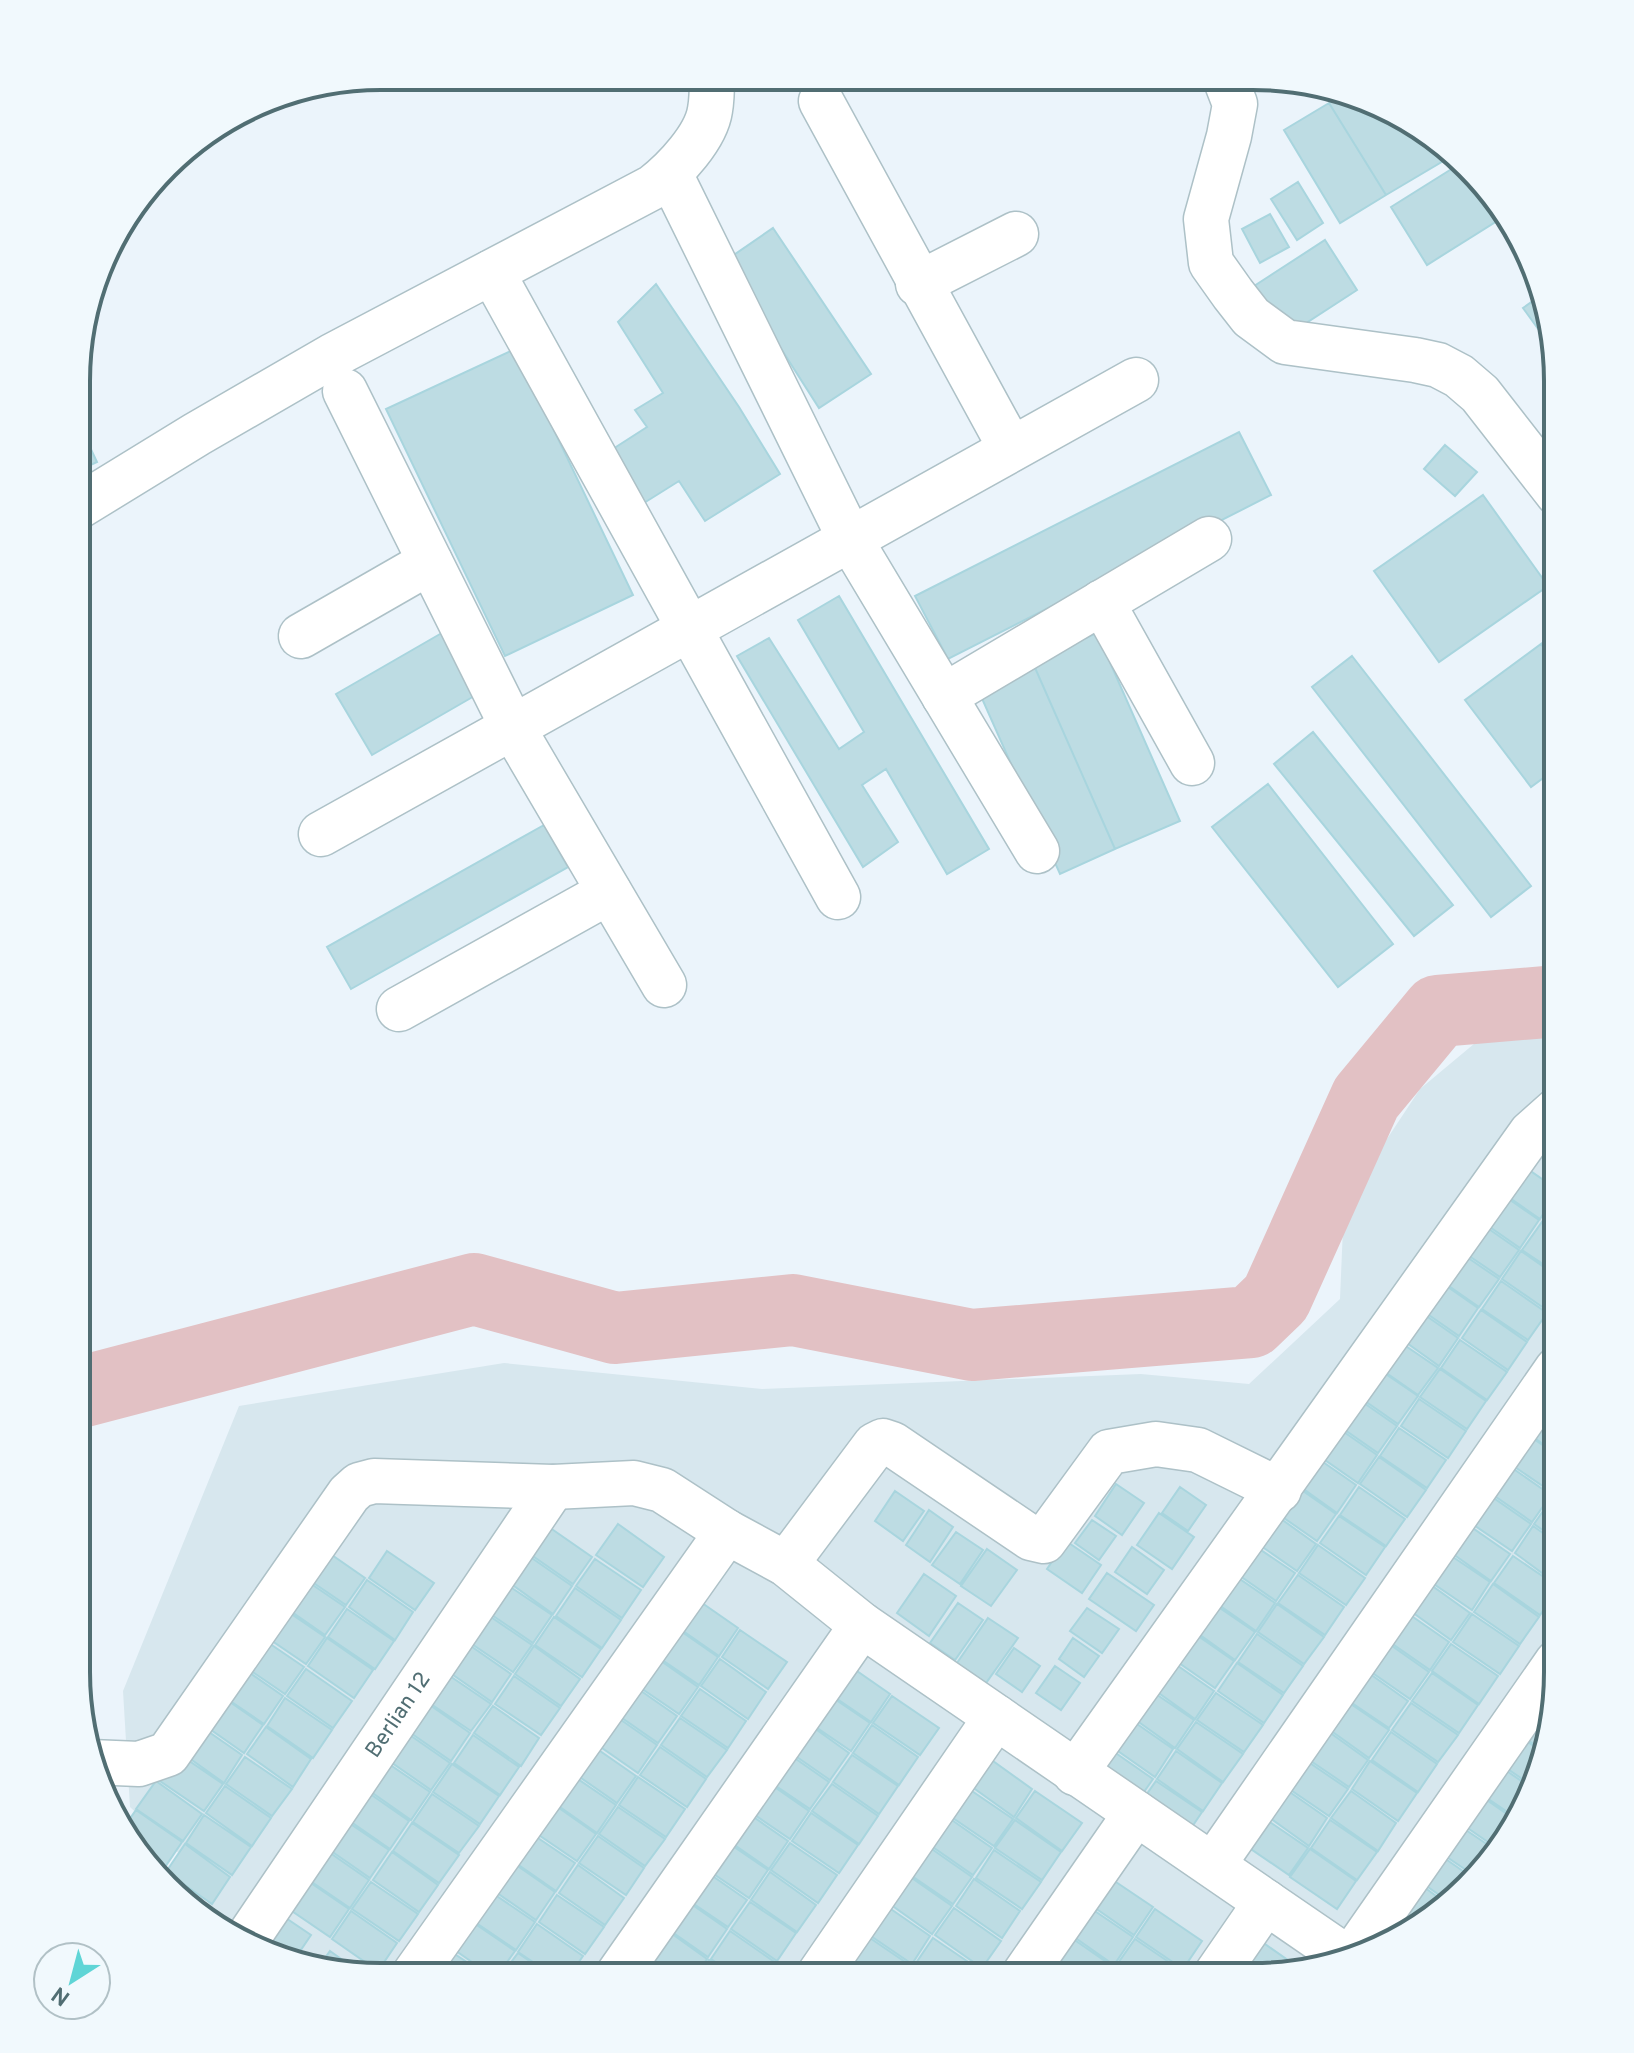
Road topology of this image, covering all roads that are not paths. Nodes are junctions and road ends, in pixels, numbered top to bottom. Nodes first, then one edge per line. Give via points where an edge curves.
1 (712, 90) edge
2 (1230, 90) edge
3 (821, 101) dead end
4 (670, 174) junction
5 (1016, 234) dead end
6 (492, 272) junction
7 (918, 284) junction
8 (1136, 380) dead end
9 (345, 391) dead end
10 (1011, 449) junction
11 (1544, 476) edge
12 (90, 500) edge
13 (850, 539) junction
14 (1209, 539) dead end
15 (430, 562) junction
16 (1102, 602) junction
17 (690, 629) junction
18 (301, 636) dead end
19 (944, 696) junction
20 (513, 728) junction
21 (1192, 763) dead end
22 (321, 834) dead end
23 (1037, 851) dead end
24 (609, 892) junction
25 (838, 897) dead end
26 (664, 985) dead end
27 (399, 1009) dead end
28 (1544, 1121) edge
29 (1544, 1388) edge
30 (553, 1487) junction
31 (1279, 1490) junction
32 (727, 1532) junction
33 (786, 1564) junction
34 (862, 1625) junction
35 (1544, 1681) edge
36 (996, 1717) junction
37 (104, 1763) edge
38 (1075, 1773) junction
39 (1136, 1813) junction
40 (1213, 1865) junction
41 (1266, 1902) junction
42 (251, 1933) edge
43 (1362, 1942) edge
44 (1337, 1951) edge
45 (422, 1963) edge
46 (626, 1963) edge
47 (827, 1963) edge
48 (1032, 1963) edge
49 (1224, 1963) edge

1 - 4 street via 710,113
2 - 11 street via 1235,104 1206,219 1211,263 1251,317 1285,342 1415,360 1459,376 1480,394
3 - 7 street
4 - 6 street
4 - 13 street
5 - 7 street
6 - 12 street via 332,356
6 - 17 street
7 - 10 street
8 - 10 street
9 - 15 street
10 - 13 street
13 - 17 street
13 - 19 street
14 - 16 street
15 - 18 street
15 - 20 street
16 - 19 street
16 - 21 street
17 - 20 street
17 - 25 street
19 - 23 street
20 - 22 street
20 - 24 street
24 - 26 street
24 - 27 street
28 - 31 street
29 - 40 street
30 - 32 street via 649,1485
30 - 37 street via 374,1481 359,1485 168,1754 139,1764
30 - 42 street, Berlian 12
31 - 33 street via 1198,1450 1156,1444 1109,1452 1044,1541 1031,1538 883,1441
31 - 38 street
32 - 33 street
32 - 45 street
33 - 34 street
34 - 36 street
34 - 46 street
35 - 43 street
36 - 38 street
36 - 47 street
38 - 39 street
39 - 40 street
39 - 48 street
40 - 41 street
41 - 44 street
41 - 49 street

